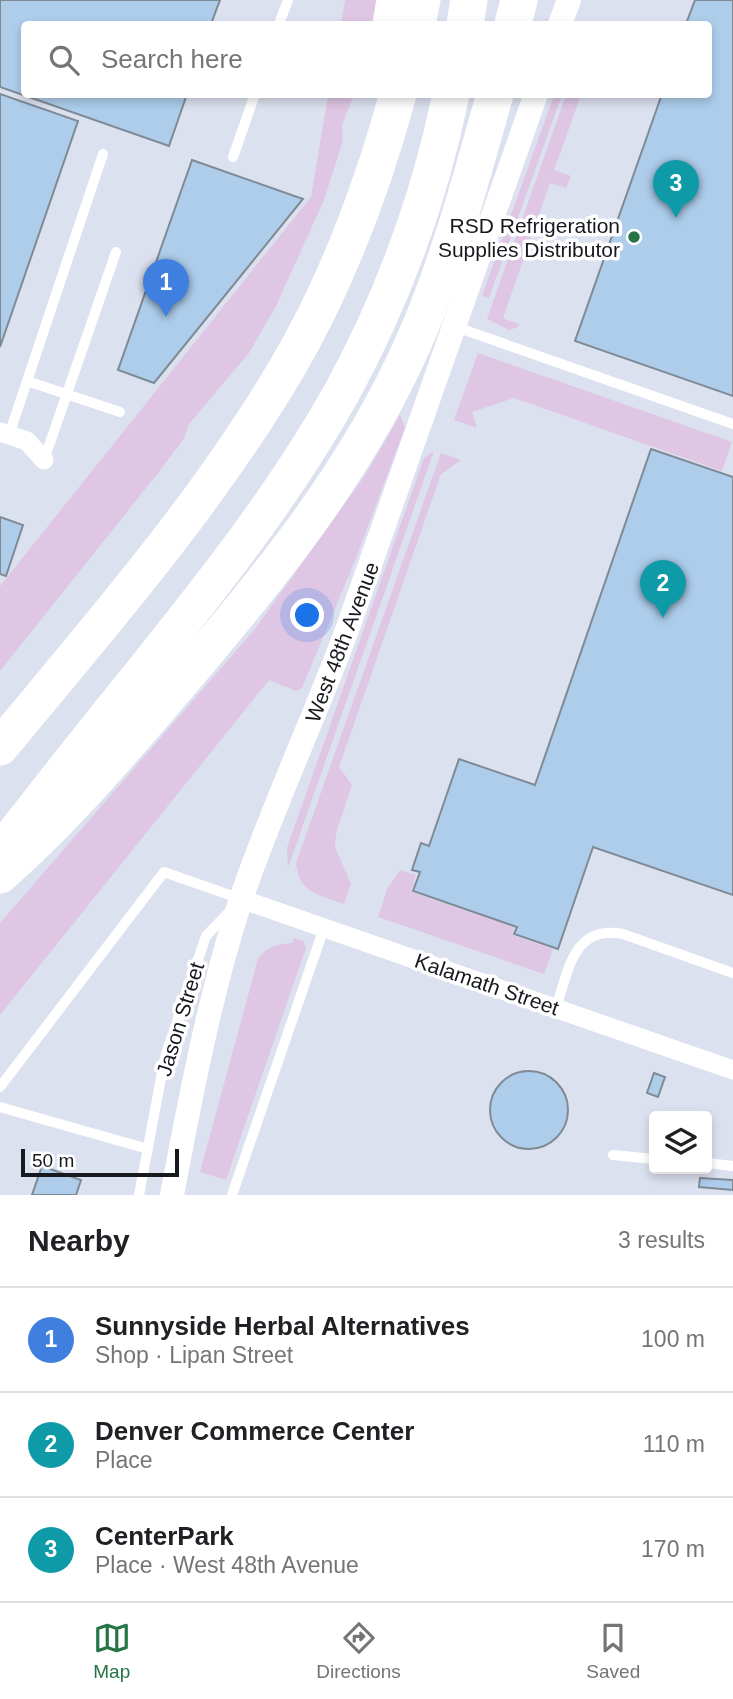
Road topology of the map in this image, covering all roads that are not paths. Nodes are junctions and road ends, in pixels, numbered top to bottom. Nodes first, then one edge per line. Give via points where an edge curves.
1 (288, 0) edge
2 (394, 0) edge
3 (422, 0) edge
4 (469, 0) edge
5 (519, 0) edge
6 (569, 0) edge
7 (280, 21) edge
8 (391, 21) edge
9 (418, 21) edge
10 (466, 21) edge
11 (514, 21) edge
12 (561, 21) edge
13 (254, 98) edge
14 (379, 98) edge
15 (397, 98) edge
16 (450, 98) edge
17 (494, 98) edge
18 (535, 98) edge
19 (103, 154) dead end
20 (233, 157) dead end
21 (349, 244) junction
22 (116, 252) dead end
23 (456, 327) junction
24 (27, 381) junction
25 (66, 394) junction
26 (120, 412) dead end
27 (733, 424) edge
28 (4, 433) edge
29 (44, 460) joint
30 (0, 747) edge
31 (0, 852) edge
32 (0, 875) edge
33 (241, 899) junction
34 (324, 928) junction
35 (733, 973) edge
36 (556, 1008) junction
37 (733, 1070) edge
38 (0, 1087) edge
39 (0, 1107) edge
40 (148, 1149) junction
41 (613, 1155) dead end
42 (649, 1159) edge
43 (712, 1164) edge
44 (733, 1166) edge
45 (172, 1194) edge
46 (139, 1195) edge
47 (232, 1195) edge

1 - 7 lane
2 - 8 highway
3 - 9 highway
4 - 10 highway
5 - 11 highway
6 - 12 street
13 - 20 lane
14 - 21 highway
15 - 21 highway
16 - 31 highway via 419,211 394,279 365,347 317,435 236,555
17 - 32 highway via 428,306 396,380 345,472 280,562 160,707 42,838
18 - 23 street, West 48th Avenue
19 - 24 lane
21 - 30 highway via 288,366 242,440 152,562
22 - 25 lane
23 - 27 lane
23 - 33 street, West 48th Avenue via 339,654
24 - 25 lane
24 - 28 lane
25 - 26 lane
25 - 29 lane
28 - 29 street via 27,441
33 - 34 street, Kalamath Street
33 - 38 lane via 164,872
33 - 40 lane, Jason Street via 206,936 165,1057
33 - 45 street, West 48th Avenue via 204,1034
34 - 36 street, Kalamath Street
34 - 47 lane
35 - 36 lane via 623,934 596,933 576,951
36 - 37 street, Kalamath Street
39 - 40 lane
40 - 46 lane, Jason Street
41 - 42 lane
43 - 44 lane

